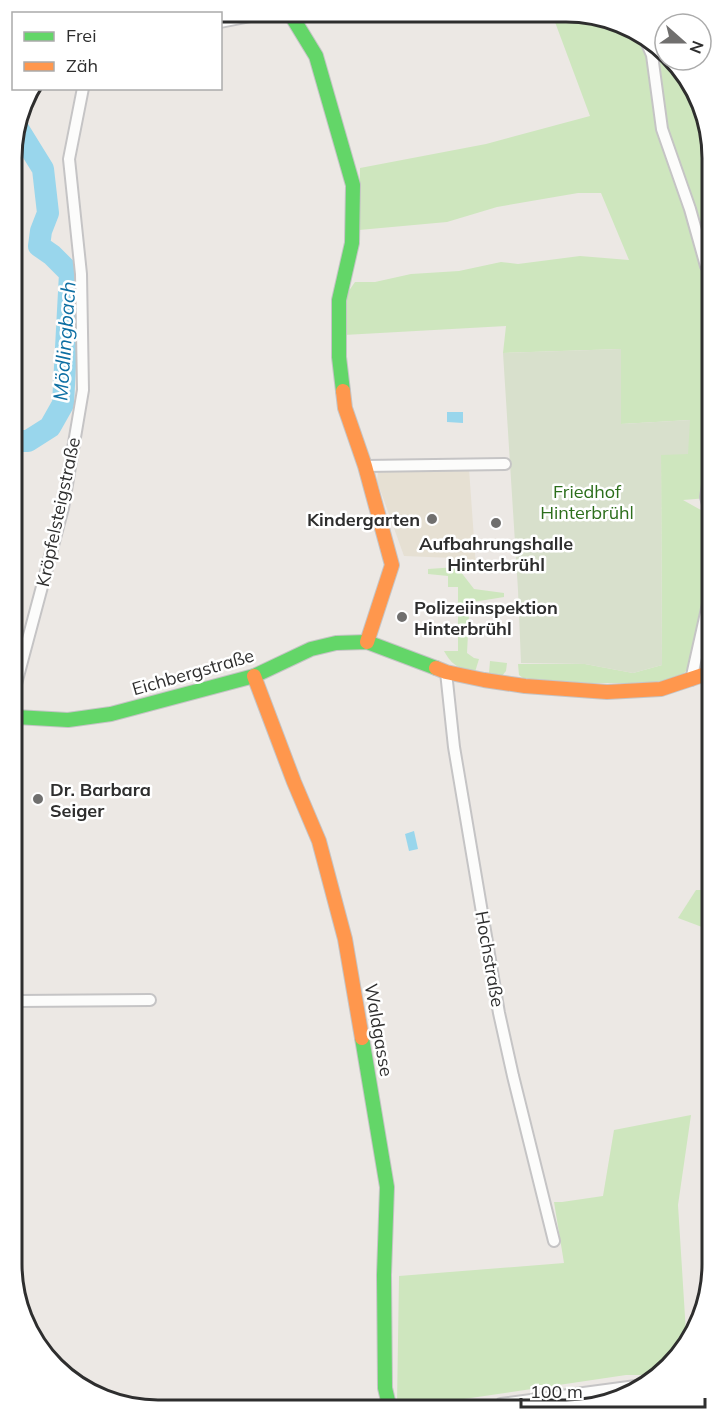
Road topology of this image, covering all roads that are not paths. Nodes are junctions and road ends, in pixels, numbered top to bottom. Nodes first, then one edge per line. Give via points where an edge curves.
1 (296, 23) edge
2 (651, 52) edge
3 (84, 90) edge
4 (702, 252) edge
5 (505, 464) dead end
6 (365, 466) junction
7 (702, 631) edge
8 (367, 642) junction
9 (22, 662) edge
10 (446, 672) junction
11 (254, 676) junction
12 (702, 676) edge
13 (691, 680) junction
14 (22, 717) edge
15 (150, 1000) dead end
16 (22, 1001) edge
17 (554, 1241) dead end
18 (619, 1388) edge
19 (388, 1400) edge
20 (531, 1400) edge

1 - 6 street via 316,56 353,185 352,243 339,300 339,357 345,408
2 - 4 street via 662,129
3 - 9 street, Kröpfelsteigstraße via 69,159 81,274 83,390 63,508
5 - 6 street
6 - 8 street via 392,565
7 - 13 street
8 - 10 street, Eichbergstraße
8 - 11 street, Eichbergstraße via 311,649
10 - 13 street, Eichbergstraße via 511,685 607,692 661,689
10 - 17 street, Hochstraße via 454,747 499,1013
11 - 14 street, Eichbergstraße via 111,714 68,720
11 - 19 street, Waldgasse via 319,841 347,950 387,1187 384,1275
12 - 13 street, Eichbergstraße
15 - 16 street
18 - 20 street

